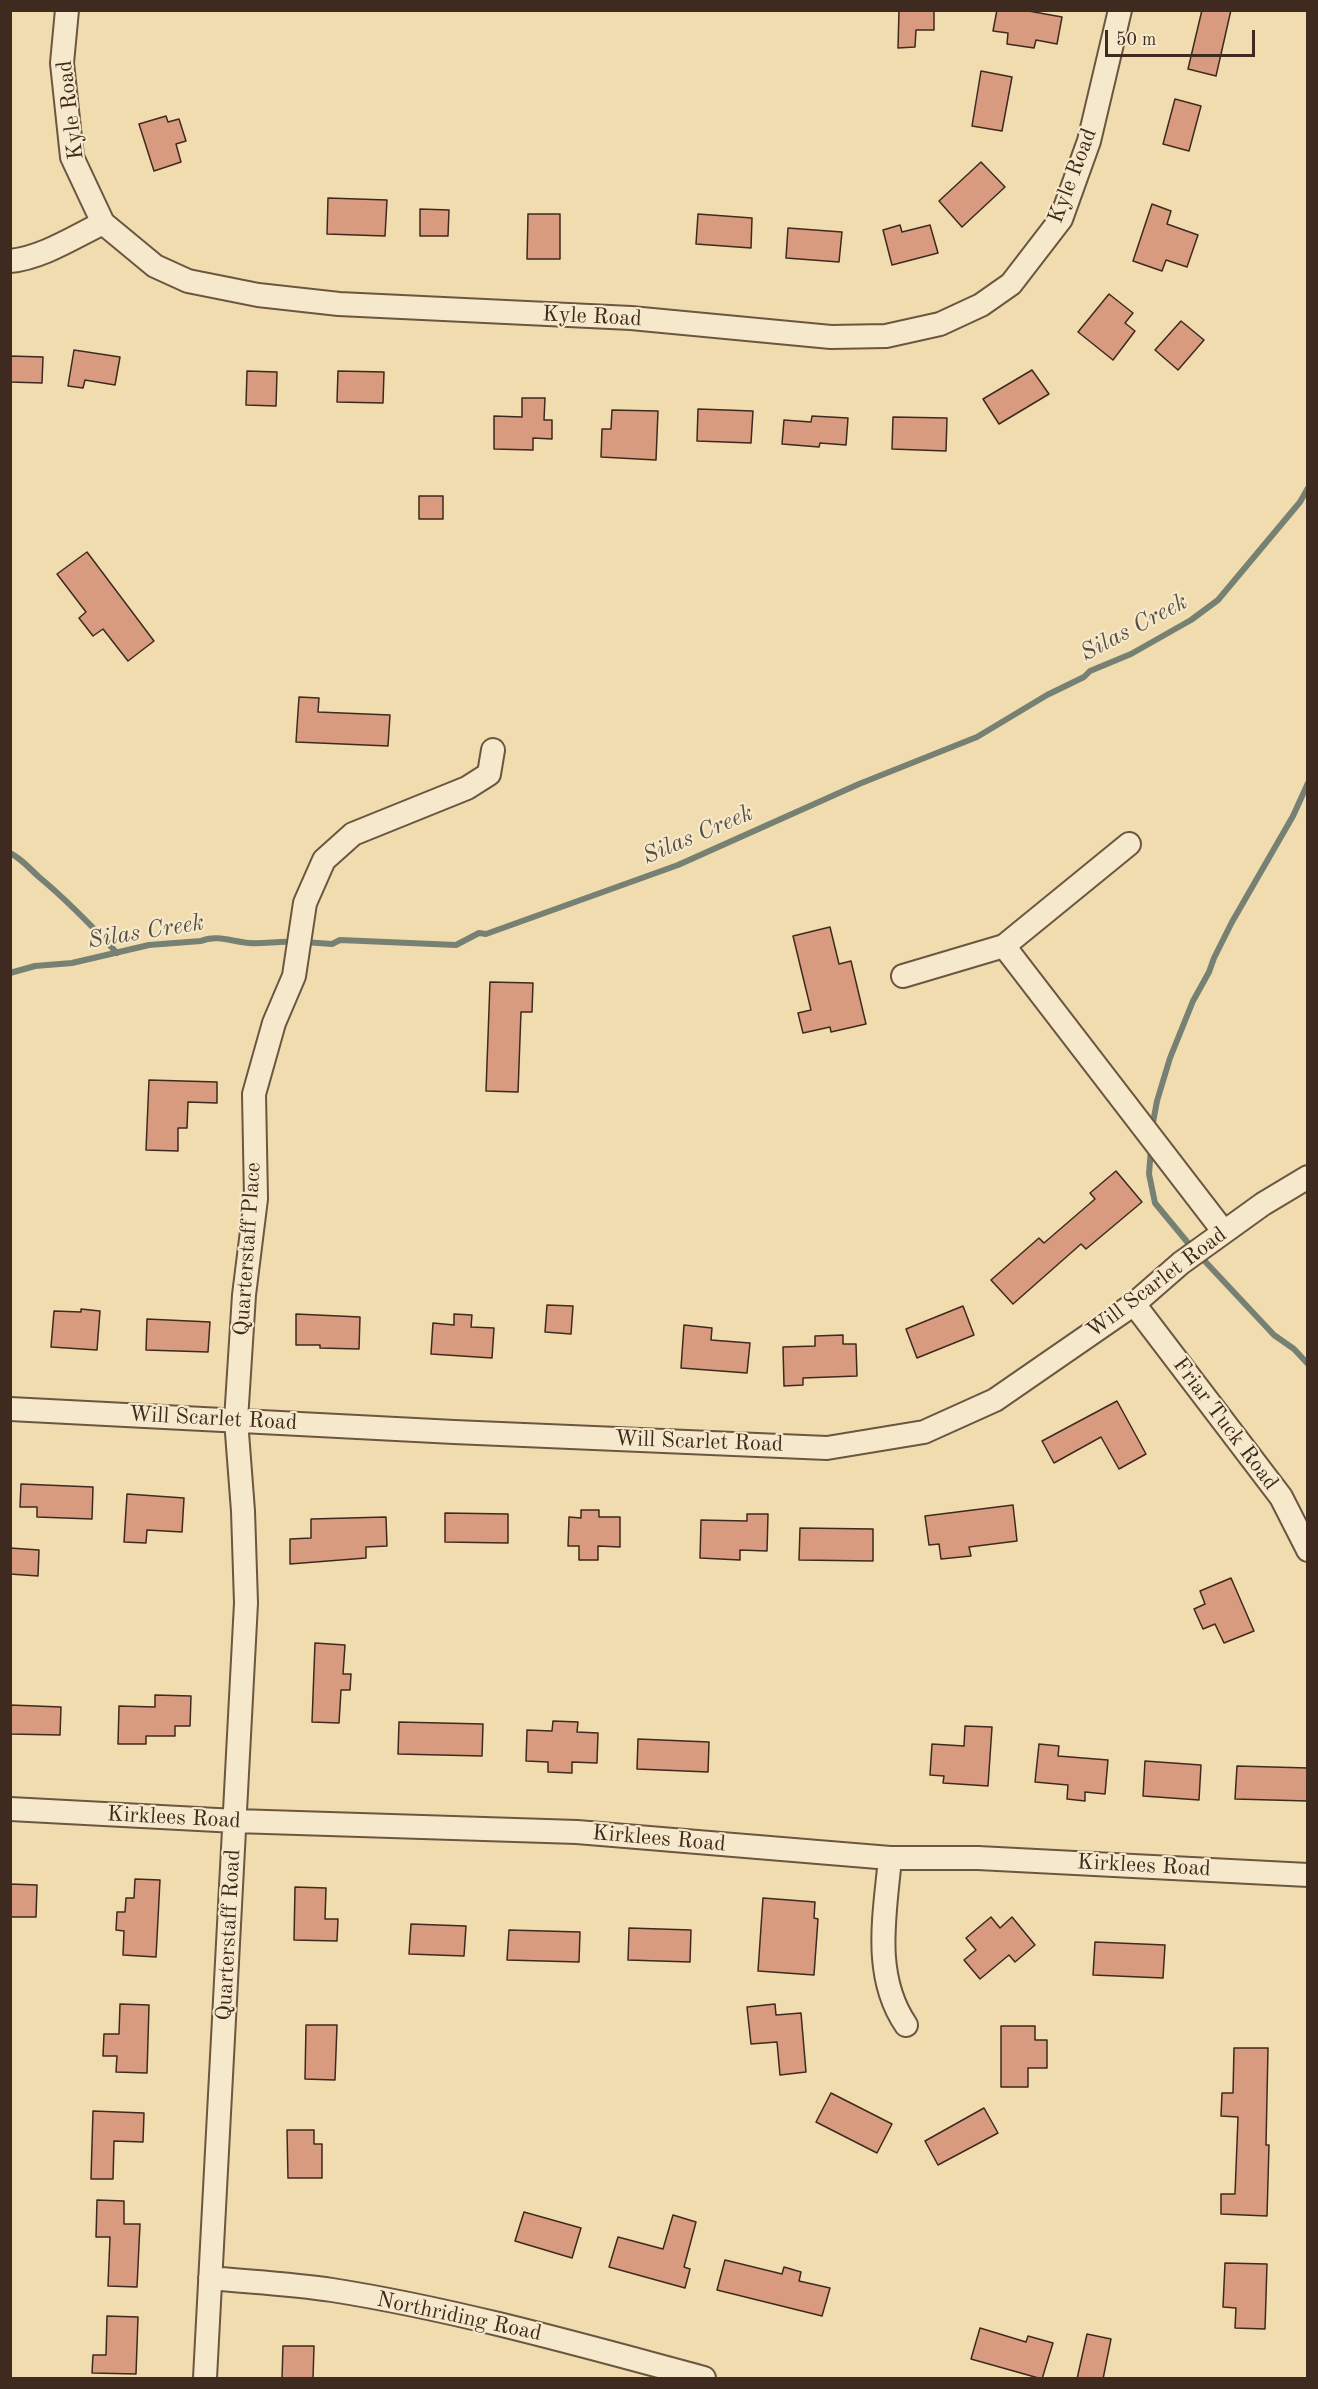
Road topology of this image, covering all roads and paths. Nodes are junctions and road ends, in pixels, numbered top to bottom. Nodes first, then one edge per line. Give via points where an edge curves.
1 (67, 10) edge
2 (1120, 10) edge
3 (103, 223) junction
4 (10, 261) edge
5 (493, 750) dead end
6 (1129, 844) dead end
7 (1004, 946) junction
8 (903, 976) dead end
9 (1308, 1177) edge
10 (1224, 1232) junction
11 (1134, 1304) junction
12 (10, 1409) edge
13 (236, 1420) junction
14 (1308, 1550) edge
15 (10, 1809) edge
16 (236, 1821) junction
17 (890, 1857) junction
18 (1308, 1875) edge
19 (906, 2025) dead end
20 (210, 2278) junction
21 (205, 2379) edge
22 (704, 2379) edge

1 - 3 street, Kyle Road via 62,63 72,157
2 - 3 street, Kyle Road via 1089,141 1061,219 1011,284 981,305 940,324 886,336 831,337 631,318 339,304 258,295 188,281 155,267
3 - 4 street via 45,251
5 - 13 street, Quarterstaff Place via 489,774 467,788 353,834 324,860 305,903 296,966 274,1023 254,1094 256,1199 244,1295
6 - 7 street
7 - 8 street
7 - 10 street
9 - 10 street, Will Scarlet Road
10 - 11 street, Will Scarlet Road
11 - 13 street, Will Scarlet Road via 995,1400 924,1432 827,1448
11 - 14 street, Friar Tuck Road via 1281,1497
12 - 13 street, Will Scarlet Road
13 - 16 street, Quarterstaff Road via 246,1603
15 - 16 street, Kirklees Road
16 - 17 street, Kirklees Road via 577,1833
16 - 20 street, Quarterstaff Road
17 - 18 street, Kirklees Road
17 - 19 street via 883,1967 896,2010
20 - 21 street, Quarterstaff Road
20 - 22 street, Northriding Road via 332,2290 419,2307 548,2336

